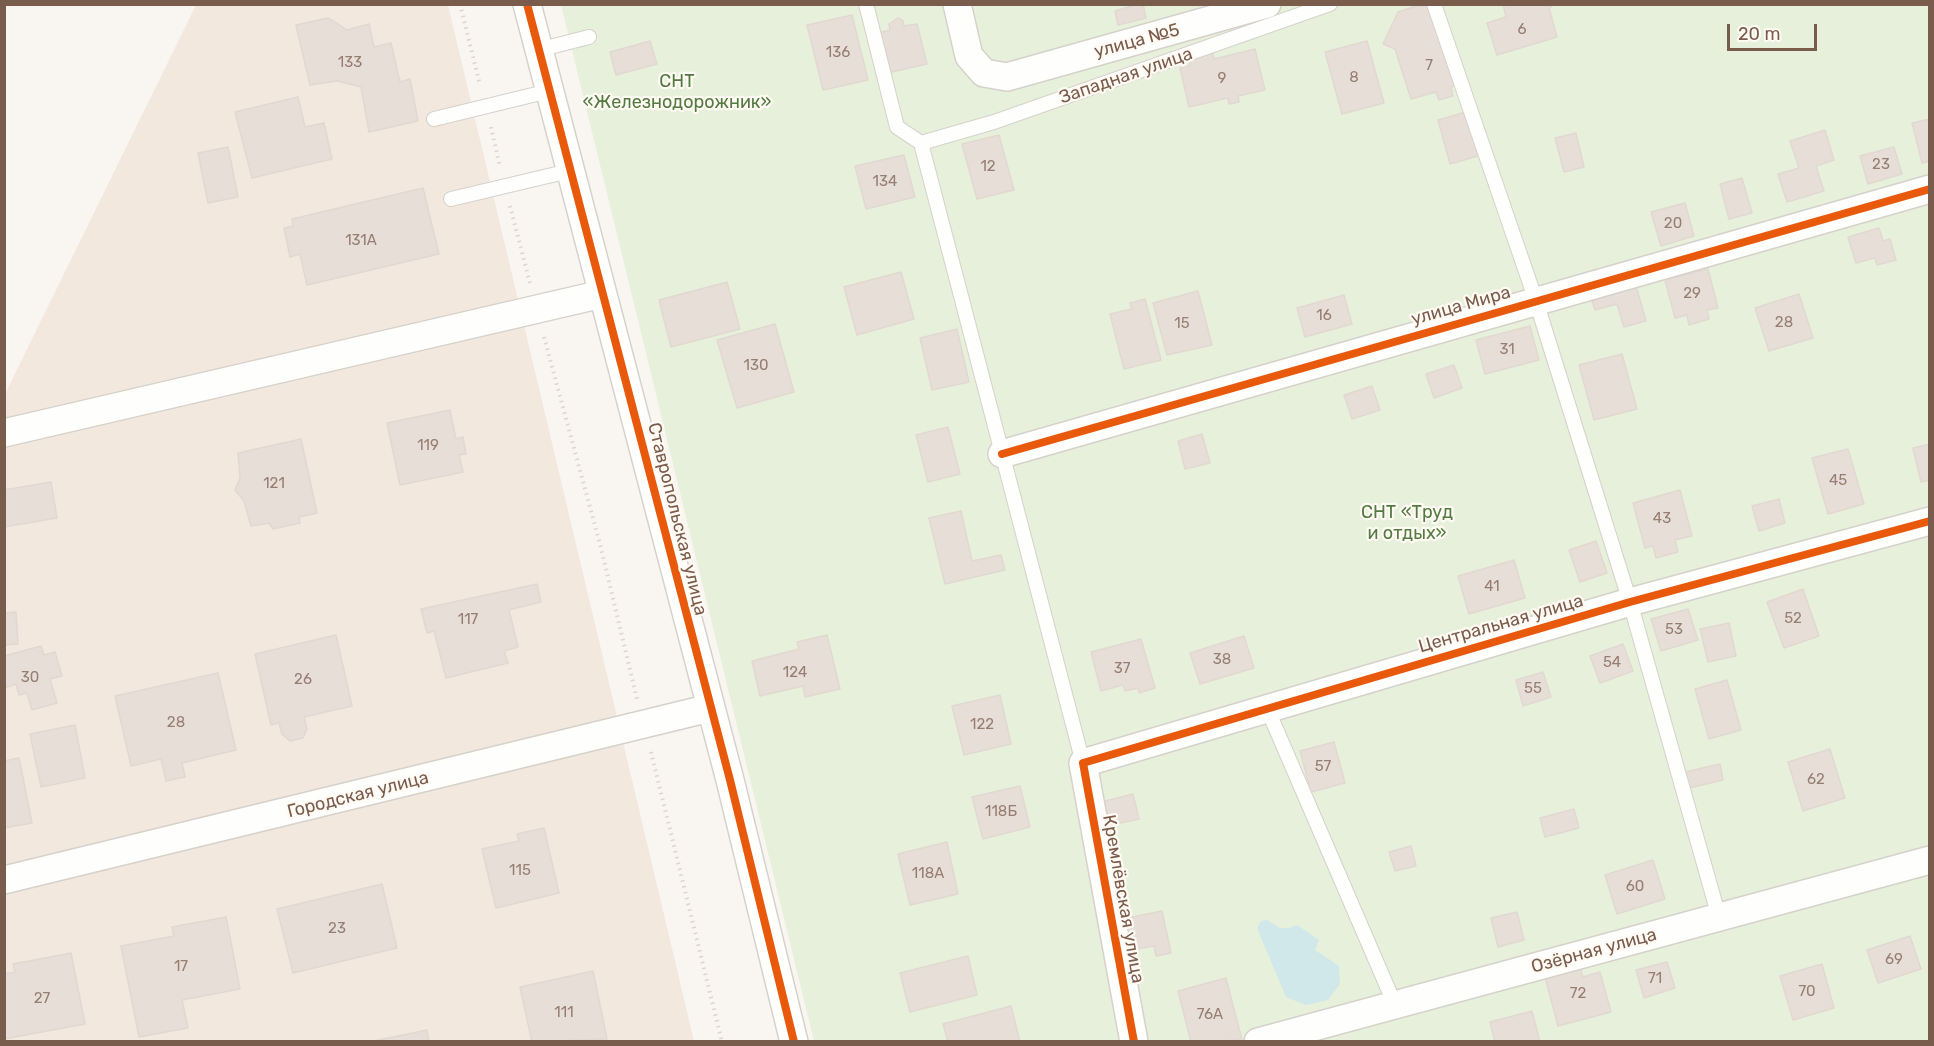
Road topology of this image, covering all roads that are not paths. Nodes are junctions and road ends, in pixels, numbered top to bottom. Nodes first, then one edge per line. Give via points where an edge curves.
1 (527, 4) edge
2 (866, 4) edge
3 (957, 4) edge
4 (1267, 4) edge
5 (1330, 4) edge
6 (1434, 4) edge
7 (589, 38) dead end
8 (538, 50) junction
9 (549, 91) junction
10 (434, 119) dead end
11 (921, 143) junction
12 (569, 171) junction
13 (1929, 189) edge
14 (451, 199) dead end
15 (602, 294) junction
16 (1536, 301) junction
17 (4, 433) edge
18 (1002, 454) junction
19 (1929, 521) edge
20 (1630, 602) junction
21 (710, 708) junction
22 (1267, 708) junction
23 (1083, 763) junction
24 (1929, 860) edge
25 (4, 880) edge
26 (1719, 917) junction
27 (1395, 1005) junction
28 (794, 1041) edge
29 (1134, 1041) edge
30 (1258, 1041) edge

1 - 8 street, Ставропольская улица
2 - 11 lane via 897,127
3 - 4 street, улица №5 via 969,56 984,74 1007,77
5 - 11 lane, Западная улица via 994,122
6 - 16 lane
7 - 8 lane
8 - 9 street, Ставропольская улица
9 - 10 lane
9 - 12 street, Ставропольская улица
11 - 18 lane
12 - 14 lane
12 - 15 street, Ставропольская улица
13 - 16 street, улица Мира
15 - 17 street
15 - 21 street, Ставропольская улица
16 - 18 street, улица Мира
16 - 20 lane
18 - 23 lane
19 - 20 street, Центральная улица
20 - 22 street, Центральная улица
20 - 26 lane
21 - 25 street, Городская улица
21 - 28 street, Ставропольская улица
22 - 23 street, Центральная улица
22 - 27 lane
23 - 29 street, Кремлёвская улица
24 - 26 street, Озёрная улица
26 - 27 street, Озёрная улица
27 - 30 street, Озёрная улица

